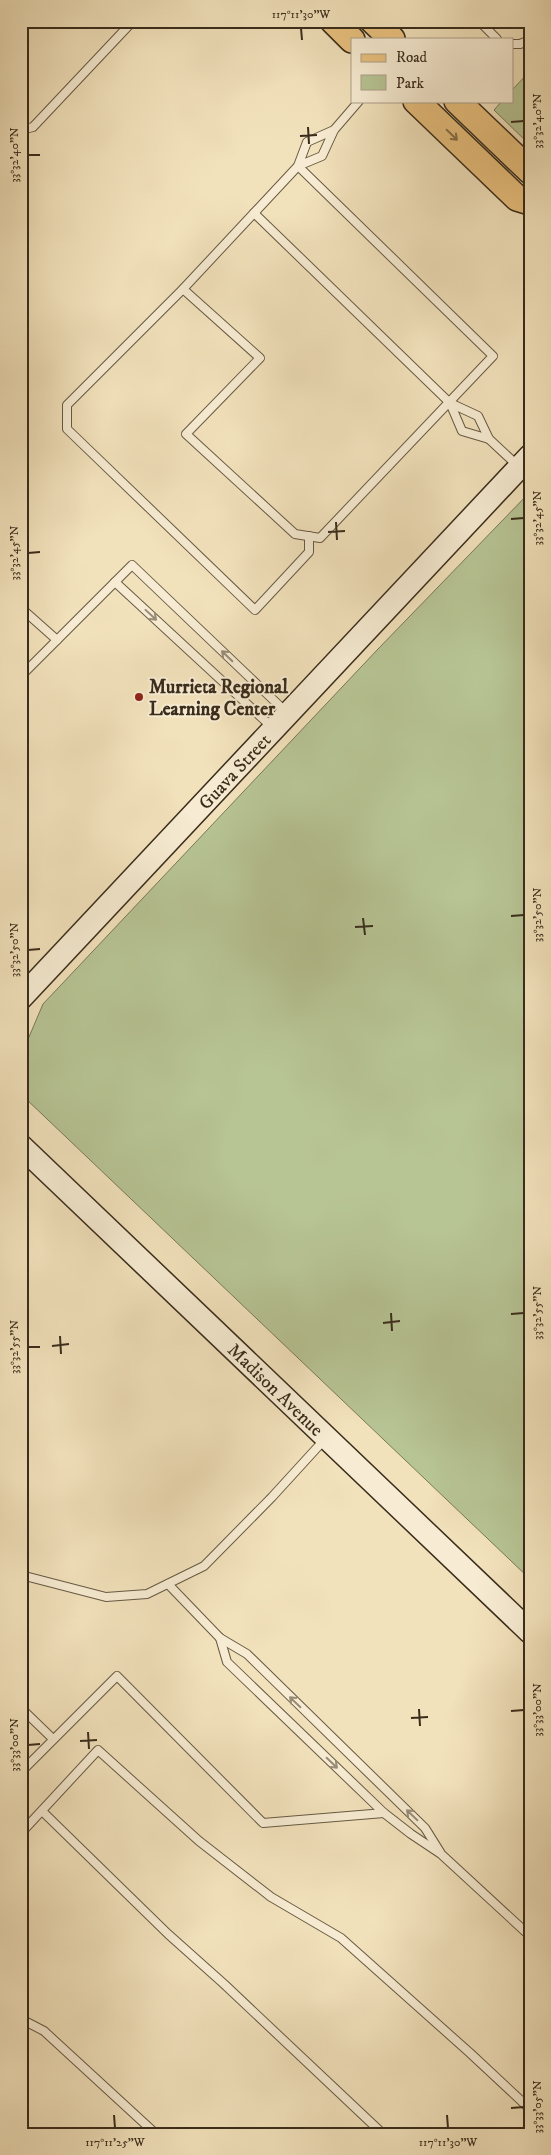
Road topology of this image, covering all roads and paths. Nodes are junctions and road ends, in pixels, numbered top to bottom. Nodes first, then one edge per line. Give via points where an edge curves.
1 (133, 21) edge
2 (333, 21) edge
3 (374, 21) edge
4 (479, 21) edge
5 (391, 38) edge
6 (496, 38) edge
7 (351, 39) edge
8 (530, 40) edge
9 (514, 44) edge
10 (358, 102) edge
11 (417, 102) edge
12 (458, 102) edge
13 (21, 130) edge
14 (334, 130) junction
15 (298, 166) junction
16 (530, 171) edge
17 (530, 202) edge
18 (254, 213) junction
19 (183, 289) junction
20 (450, 403) junction
21 (489, 440) junction
22 (524, 462) edge
23 (309, 536) junction
24 (115, 582) junction
25 (21, 608) edge
26 (57, 640) junction
27 (21, 676) edge
28 (281, 721) junction
29 (21, 998) edge
30 (21, 1146) edge
31 (326, 1438) junction
32 (21, 1575) edge
33 (168, 1584) junction
34 (530, 1632) edge
35 (220, 1638) junction
36 (21, 1708) edge
37 (53, 1740) junction
38 (21, 1772) edge
39 (42, 1811) junction
40 (384, 1813) junction
41 (21, 1833) edge
42 (441, 1854) junction
43 (530, 1936) edge
44 (21, 2019) edge
45 (530, 2109) edge
46 (156, 2134) edge
47 (383, 2134) edge

1 - 13 lane via 34,127
2 - 7 main road
3 - 5 main road
4 - 6 lane
8 - 9 lane
10 - 14 lane
11 -> 17 main road via 518,198
12 - 16 main road
14 - 15 lane via 322,156
14 - 15 lane via 307,142
15 - 18 lane
15 - 20 lane via 493,356
18 - 19 lane
18 - 20 lane
19 - 23 lane via 260,358 186,434 295,534
19 - 23 lane via 66,405 67,430 255,610 309,552
20 - 21 lane via 478,416
20 - 21 lane via 462,431
20 - 23 lane via 320,538
21 - 22 lane
22 - 28 street, Guava Street
24 - 26 lane
24 -> 28 lane
28 -> 24 lane via 132,565
25 - 26 lane
26 - 27 lane
28 - 29 street, Guava Street
30 - 31 street, Madison Avenue
31 - 33 lane via 204,1566
31 - 34 street, Madison Avenue
32 - 33 lane via 106,1597 147,1594
33 - 35 lane
35 -> 40 lane via 227,1662
42 -> 35 lane via 425,1828 247,1654
36 - 37 lane
37 - 38 lane
37 - 40 lane via 117,1676 263,1823
39 - 41 lane
39 - 45 lane via 98,1750 199,1841 264,1892 341,1938
39 - 47 lane via 168,1934
40 - 42 lane
42 - 43 lane
44 - 46 lane via 44,2031

